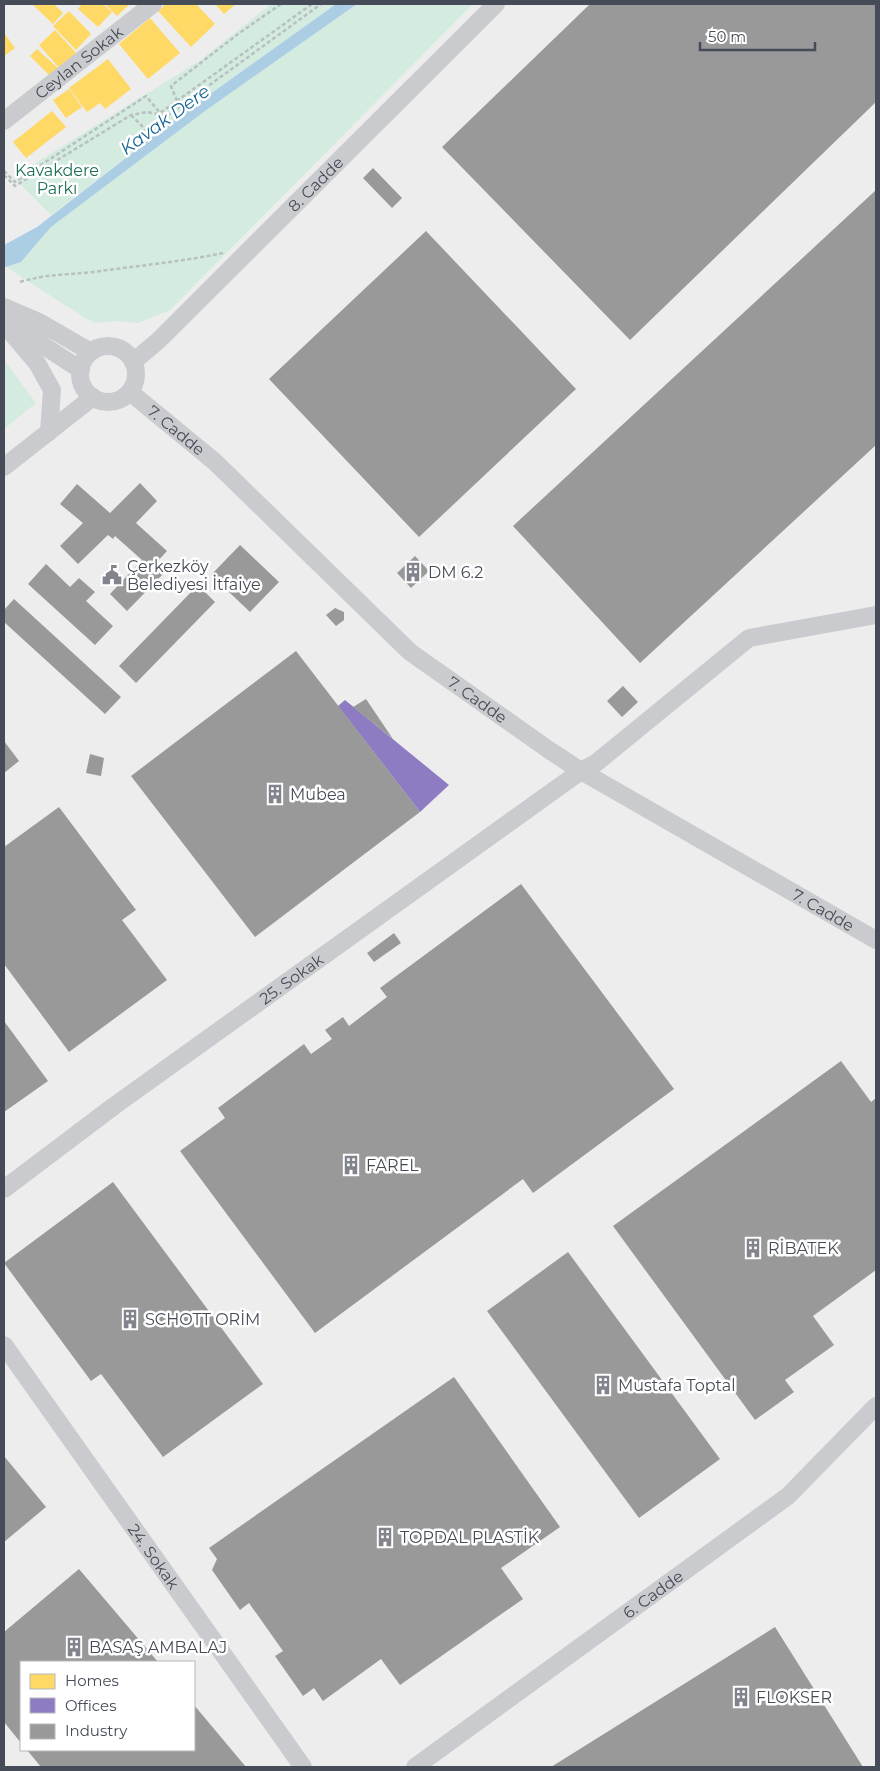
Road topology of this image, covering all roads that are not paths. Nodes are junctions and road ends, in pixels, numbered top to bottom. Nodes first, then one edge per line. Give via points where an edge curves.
1 (153, 4) edge
2 (496, 4) edge
3 (4, 121) edge
4 (4, 307) edge
5 (4, 311) edge
6 (4, 324) edge
7 (91, 352) junction
8 (133, 362) junction
9 (81, 370) junction
10 (130, 392) junction
11 (93, 398) junction
12 (49, 432) junction
13 (4, 467) edge
14 (876, 615) edge
15 (581, 771) junction
16 (876, 940) edge
17 (4, 1189) edge
18 (4, 1346) edge
19 (876, 1406) edge
20 (303, 1767) edge
21 (415, 1767) edge

1 - 3 street, Ceylan Sokak
2 - 8 street, 8. Cadde via 159,340
4 - 7 street via 39,322
5 - 9 street via 44,346
6 - 12 street via 37,363 52,390
7 - 8 street via 104,347 118,348
7 - 9 street via 82,363
8 - 10 street via 136,376
9 - 11 street via 82,384
10 - 11 street via 109,402
10 - 15 street, 7. Cadde via 215,462 410,652
11 - 12 street
12 - 13 street
14 - 15 street, 25. Sokak via 749,638 596,764
15 - 16 street, 7. Cadde
15 - 17 street, 25. Sokak via 114,1106
18 - 20 street, 24. Sokak
19 - 21 street, 6. Cadde via 788,1496

